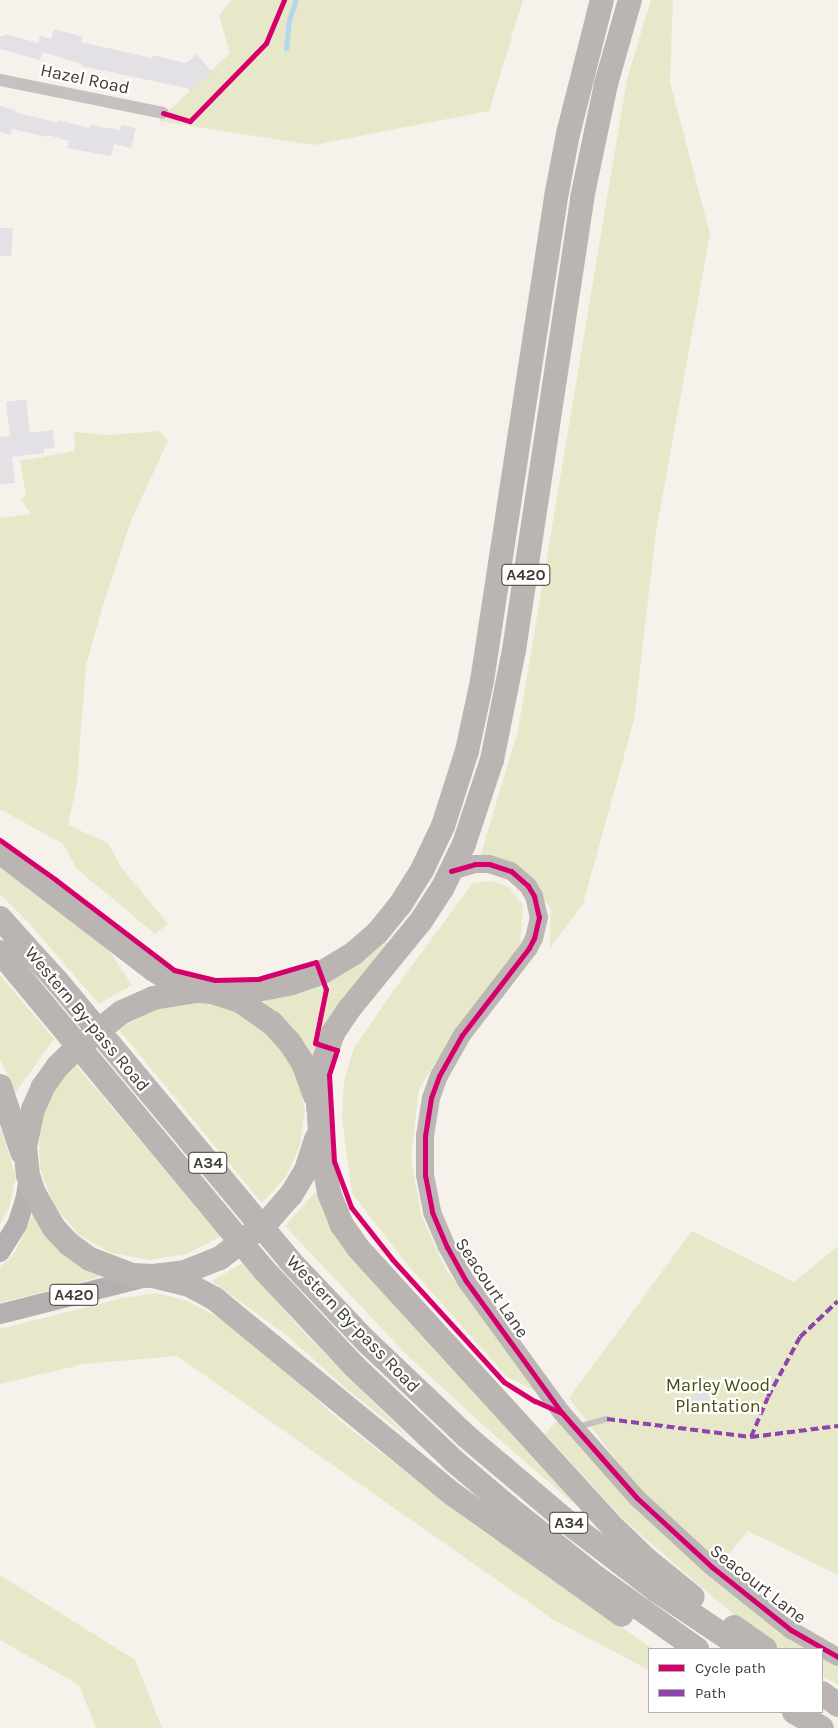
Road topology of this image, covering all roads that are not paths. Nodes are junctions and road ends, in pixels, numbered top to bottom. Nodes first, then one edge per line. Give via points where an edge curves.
1 (602, 0) edge
2 (630, 0) edge
3 (0, 80) edge
4 (163, 113) dead end
5 (0, 852) edge
6 (451, 871) junction
7 (0, 918) edge
8 (8, 950) edge
9 (209, 991) junction
10 (0, 1086) edge
11 (318, 1113) junction
12 (29, 1176) junction
13 (0, 1252) edge
14 (150, 1276) junction
15 (0, 1314) edge
16 (607, 1420) dead end
17 (575, 1427) junction
18 (680, 1648) edge
19 (696, 1648) edge
20 (743, 1648) edge
21 (764, 1648) edge
22 (822, 1648) edge
23 (823, 1648) edge
24 (838, 1657) edge
25 (823, 1694) edge
26 (823, 1698) edge
27 (838, 1706) edge
28 (796, 1713) edge
29 (822, 1728) edge

1 - 9 highway, A420 via 556,192 482,681 467,751 443,826 411,890 378,932 354,953 321,973 292,983 258,990
2 - 6 highway, A420 via 606,84 582,198 500,724 476,811
3 - 4 street, Hazel Road
5 - 9 highway via 154,970 175,982
6 - 11 highway, A420 via 421,921 333,1033 320,1072
6 - 17 street, Seacourt Lane via 482,864 501,866 511,871 534,896 538,917 534,938 526,952 462,1035 439,1076 426,1128 424,1156 428,1193 438,1229 466,1281
7 - 8 highway, A34
8 - 19 highway, Western By-pass Road / A34 via 264,1270 368,1380 506,1506 597,1578
8 - 20 highway, Western By-pass Road / A34 via 57,981 290,1261 373,1348 466,1436 575,1528 656,1590
9 - 11 highway via 250,1007 282,1033 303,1063
9 - 12 highway, bridge via 153,998 122,1012 58,1066 43,1087 30,1121 26,1147
10 - 12 highway
11 - 14 highway, bridge via 318,1132 311,1159 290,1195 268,1221 220,1258 185,1272
11 - 21 highway via 329,1193 342,1225 366,1258 568,1479 646,1559
12 - 13 main road via 17,1225
12 - 14 highway via 46,1218 69,1244 103,1265 132,1275
14 - 15 main road, A420
14 - 18 highway via 189,1284 215,1299 489,1522 636,1624
16 - 17 lane
17 - 22 street, Seacourt Lane via 636,1498 712,1567 791,1630
23 - 24 street, Seacourt Lane
25 - 27 highway
26 - 27 highway
28 - 29 highway

